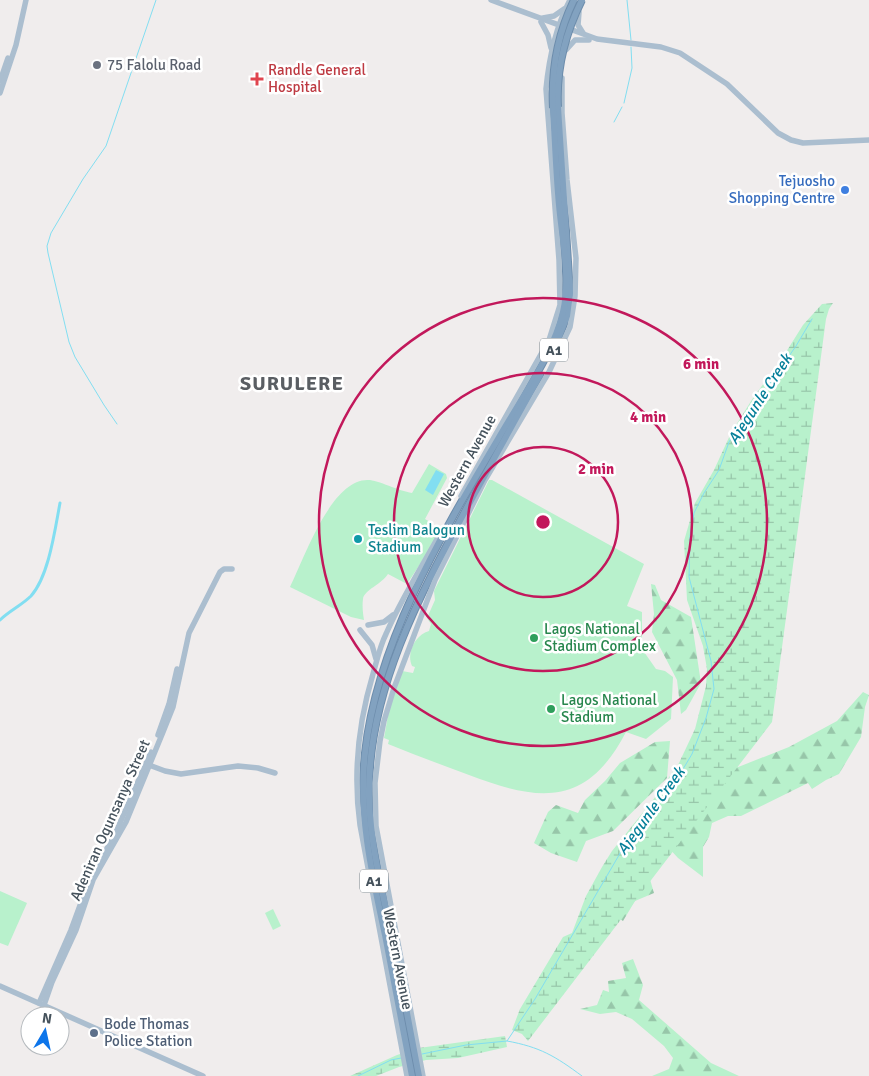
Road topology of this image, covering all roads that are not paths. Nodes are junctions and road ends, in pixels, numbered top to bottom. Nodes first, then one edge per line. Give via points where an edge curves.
1 (22, 0) edge
2 (26, 0) edge
3 (483, 0) edge
4 (491, 0) edge
5 (570, 0) edge
6 (574, 0) edge
7 (583, 0) edge
8 (566, 8) junction
9 (579, 12) junction
10 (534, 17) junction
11 (541, 22) junction
12 (558, 27) junction
13 (571, 31) junction
14 (591, 39) junction
15 (551, 50) junction
16 (566, 50) junction
17 (0, 81) edge
18 (0, 93) edge
19 (556, 108) junction
20 (869, 140) edge
21 (554, 170) junction
22 (565, 180) junction
23 (557, 208) junction
24 (568, 215) junction
25 (512, 430) junction
26 (492, 466) junction
27 (473, 478) junction
28 (455, 512) junction
29 (432, 564) junction
30 (225, 565) dead end
31 (232, 569) dead end
32 (397, 612) junction
33 (368, 625) dead end
34 (360, 630) dead end
35 (376, 662) junction
36 (150, 764) junction
37 (274, 773) dead end
38 (67, 944) junction
39 (395, 971) junction
40 (0, 986) edge
41 (46, 991) junction
42 (27, 997) junction
43 (42, 1004) junction
44 (46, 1006) edge
45 (52, 1006) edge
46 (70, 1017) edge
47 (409, 1019) junction
48 (401, 1026) junction
49 (410, 1048) junction
50 (413, 1063) junction
51 (202, 1076) edge
52 (407, 1076) edge
53 (412, 1076) edge
54 (419, 1076) edge
55 (423, 1076) edge

1 - 17 main road
2 - 18 main road
3 - 11 main road
4 - 10 main road
5 - 8 main road, Western Avenue
6 - 19 highway, Western Avenue / A1, bridge via 556,48 553,71
7 - 9 main road, Western Avenue
7 - 19 highway, Western Avenue / A1, bridge via 563,47
8 - 10 main road via 550,18
8 - 12 main road, Western Avenue
9 - 13 main road, Western Avenue
9 - 14 main road via 579,28
10 - 12 main road
11 - 12 main road
11 - 15 main road
12 - 13 main road
12 - 15 main road, Western Avenue
13 - 14 main road
13 - 16 main road, Western Avenue
14 - 16 main road via 575,40
14 - 20 main road via 598,44 671,50 708,70 788,139 803,143
15 - 21 main road, Western Avenue via 546,90
16 - 22 main road, Western Avenue via 561,98
19 - 21 highway, Western Avenue / A1
19 - 22 highway, Western Avenue / A1
21 - 23 highway, Western Avenue / A1
21 - 23 highway
22 - 24 highway, Western Avenue / A1
22 - 24 highway
23 - 27 highway, Western Avenue / A1 via 566,286 560,324 540,366
24 - 25 highway, Western Avenue / A1 via 570,283 567,316
25 - 26 highway, Western Avenue / A1
25 - 26 highway
26 - 29 highway, Western Avenue / A1
26 - 39 main road, Western Avenue via 436,580 384,721 374,805
27 - 28 highway, Western Avenue / A1
27 - 28 highway
28 - 29 highway, Western Avenue / A1
28 - 32 main road, Western Avenue
29 - 39 highway, Western Avenue / A1 via 408,608 393,645 364,754 364,817 379,906
30 - 38 main road, Adeniran Ogunsanya Street via 217,571 185,632 169,704 159,732 125,813 89,881
31 - 36 main road, Adeniran Ogunsanya Street via 220,572 189,633 173,707
32 - 33 main road via 388,620
32 - 35 main road, Western Avenue
34 - 35 main road via 372,645
35 - 39 main road, Western Avenue via 362,717 357,759 357,803
36 - 37 main road via 180,774 238,766
36 - 38 main road, Adeniran Ogunsanya Street
38 - 41 main road, Adeniran Ogunsanya Street
39 - 47 highway, Western Avenue / A1
39 - 47 highway via 405,992
39 - 48 highway, Western Avenue / A1
39 - 48 highway via 394,998
40 - 42 main road
41 - 42 main road
41 - 43 main road, Adeniran Ogunsanya Street
41 - 45 main road
42 - 43 main road
43 - 44 main road
46 - 51 main road
47 - 49 highway, Western Avenue / A1
48 - 49 highway, Western Avenue / A1
49 - 50 highway, Western Avenue / A1
49 - 50 main road, Western Avenue
50 - 52 main road, Western Avenue
50 - 53 highway, Western Avenue / A1
50 - 54 highway, Western Avenue / A1
50 - 55 main road, Western Avenue

